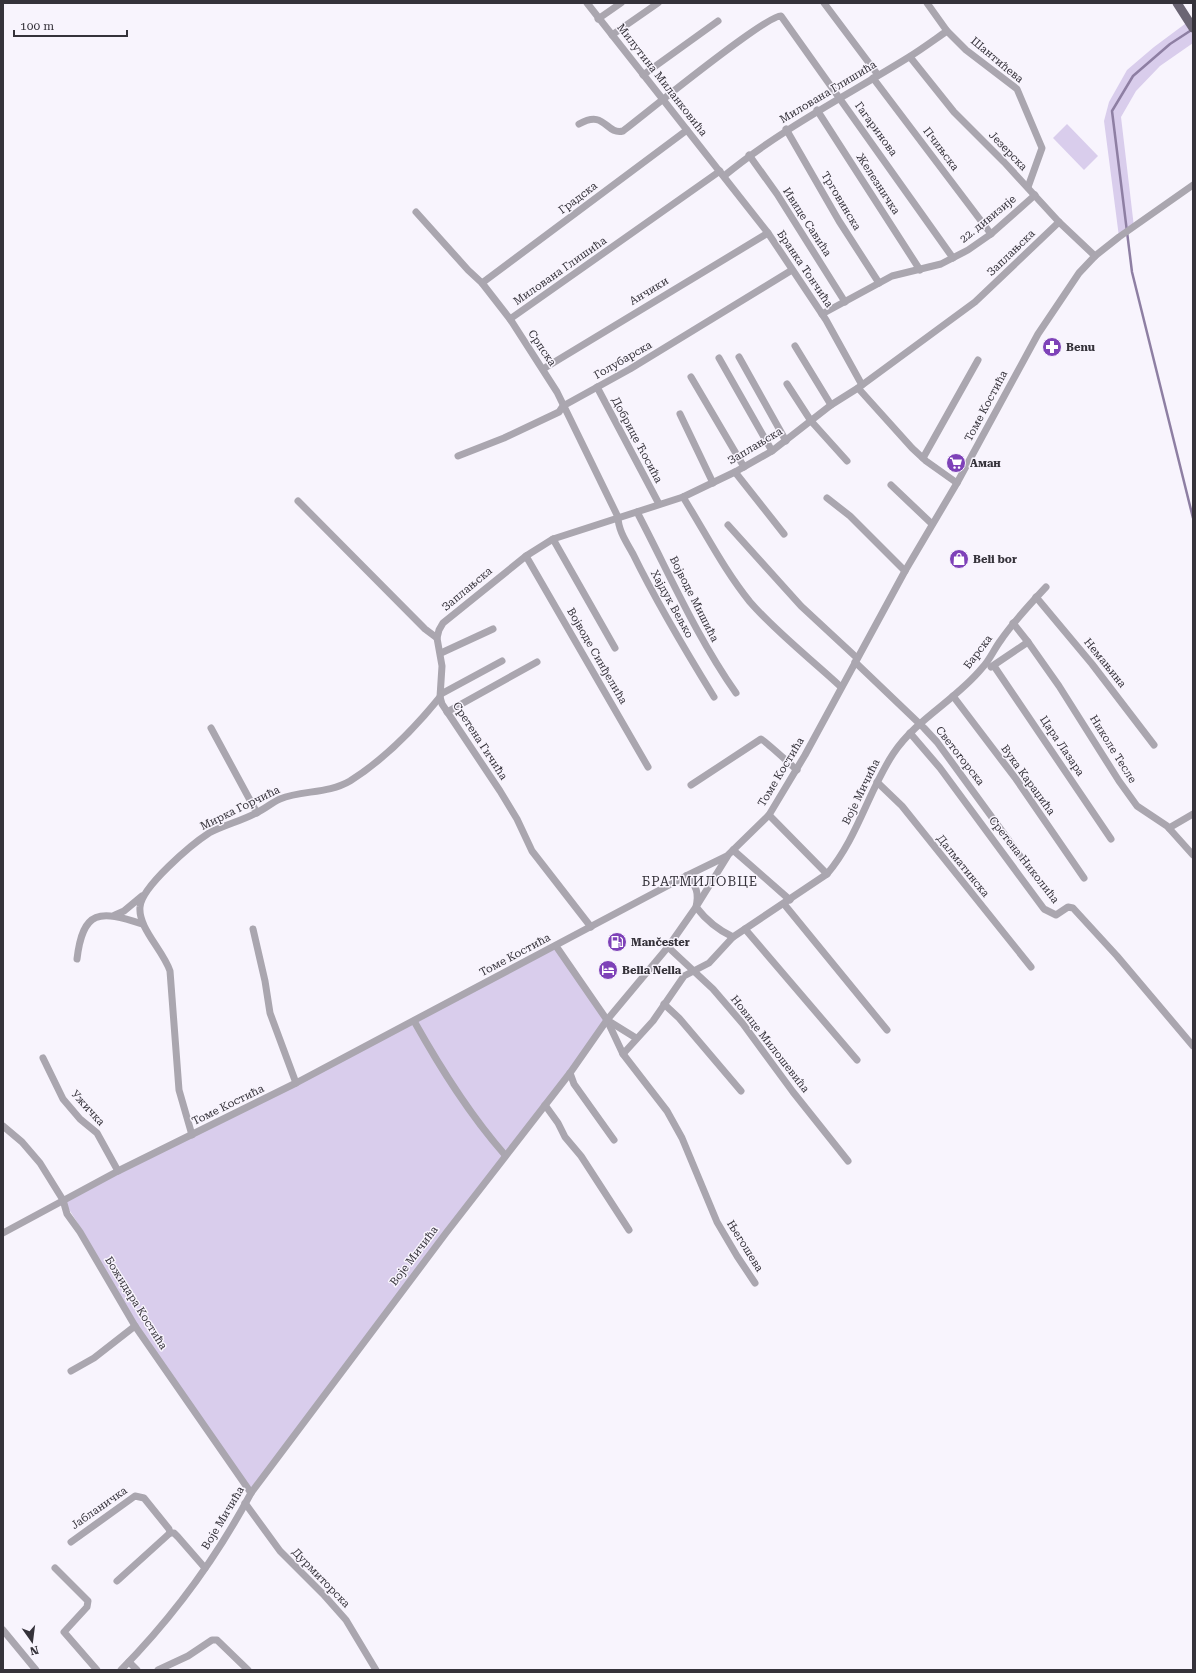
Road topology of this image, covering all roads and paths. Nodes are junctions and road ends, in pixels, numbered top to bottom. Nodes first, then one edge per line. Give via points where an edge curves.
1 (587, 3) edge
2 (621, 3) edge
3 (658, 3) edge
4 (824, 3) edge
5 (926, 3) edge
6 (1177, 3) edge
7 (598, 18) junction
8 (718, 21) dead end
9 (1191, 25) edge
10 (947, 31) junction
11 (612, 35) junction
12 (910, 56) junction
13 (643, 74) junction
14 (876, 76) junction
15 (840, 98) junction
16 (662, 100) junction
17 (817, 110) junction
18 (579, 124) dead end
19 (786, 129) junction
20 (687, 130) junction
21 (749, 155) junction
22 (722, 173) junction
23 (1193, 185) edge
24 (1028, 187) junction
25 (1035, 195) junction
26 (416, 212) dead end
27 (1059, 222) junction
28 (768, 233) junction
29 (991, 234) junction
30 (1095, 256) junction
31 (953, 258) junction
32 (792, 270) junction
33 (920, 270) junction
34 (482, 283) junction
35 (879, 283) junction
36 (845, 302) junction
37 (822, 314) junction
38 (510, 318) junction
39 (795, 346) dead end
40 (739, 357) dead end
41 (719, 358) dead end
42 (978, 360) dead end
43 (543, 369) junction
44 (691, 377) dead end
45 (787, 384) dead end
46 (860, 387) junction
47 (597, 388) junction
48 (831, 405) junction
49 (563, 406) junction
50 (680, 414) dead end
51 (810, 421) junction
52 (786, 442) junction
53 (772, 451) junction
54 (458, 456) dead end
55 (923, 458) junction
56 (846, 460) dead end
57 (744, 467) junction
58 (735, 472) junction
59 (713, 483) junction
60 (957, 483) junction
61 (890, 486) dead end
62 (683, 497) junction
63 (827, 498) dead end
64 (298, 501) dead end
65 (659, 504) junction
66 (637, 512) junction
67 (618, 517) junction
68 (932, 524) junction
69 (728, 525) dead end
70 (784, 534) dead end
71 (553, 539) junction
72 (526, 556) junction
73 (905, 570) junction
74 (1046, 587) dead end
75 (1036, 597) junction
76 (1013, 623) junction
77 (493, 630) dead end
78 (437, 638) junction
79 (1028, 642) junction
80 (615, 648) dead end
81 (441, 653) junction
82 (502, 660) dead end
83 (856, 660) junction
84 (537, 662) dead end
85 (994, 666) junction
86 (983, 667) junction
87 (841, 687) junction
88 (736, 693) dead end
89 (441, 696) junction
90 (953, 696) junction
91 (714, 697) dead end
92 (447, 712) junction
93 (920, 724) junction
94 (211, 728) dead end
95 (910, 733) junction
96 (1154, 745) dead end
97 (648, 767) dead end
98 (797, 770) junction
99 (877, 782) junction
100 (691, 785) dead end
101 (257, 813) junction
102 (1193, 814) edge
103 (769, 815) junction
104 (1169, 828) junction
105 (1111, 839) dead end
106 (733, 850) junction
107 (1193, 855) edge
108 (727, 856) junction
109 (827, 874) junction
110 (1034, 875) dead end
111 (686, 876) junction
112 (1084, 878) dead end
113 (143, 895) junction
114 (790, 900) junction
115 (784, 904) junction
116 (696, 907) junction
117 (115, 915) junction
118 (142, 924) junction
119 (591, 927) junction
120 (253, 929) dead end
121 (745, 929) junction
122 (733, 937) junction
123 (556, 946) junction
124 (668, 947) junction
125 (77, 959) dead end
126 (1031, 967) dead end
127 (692, 971) junction
128 (664, 1004) junction
129 (607, 1020) junction
130 (414, 1021) junction
131 (887, 1030) dead end
132 (636, 1038) junction
133 (1193, 1046) edge
134 (623, 1054) junction
135 (43, 1058) dead end
136 (857, 1060) dead end
137 (570, 1073) junction
138 (296, 1083) junction
139 (741, 1091) dead end
140 (545, 1105) junction
141 (3, 1126) edge
142 (192, 1135) junction
143 (614, 1140) dead end
144 (505, 1155) junction
145 (848, 1161) dead end
146 (118, 1171) junction
147 (63, 1200) junction
148 (629, 1230) dead end
149 (3, 1233) edge
150 (755, 1282) dead end
151 (135, 1326) junction
152 (71, 1370) dead end
153 (251, 1493) junction
154 (246, 1503) junction
155 (170, 1534) junction
156 (71, 1542) dead end
157 (55, 1568) dead end
158 (205, 1568) junction
159 (117, 1581) dead end
160 (3, 1630) edge
161 (129, 1662) junction
162 (36, 1670) edge
163 (97, 1670) edge
164 (121, 1670) edge
165 (136, 1670) edge
166 (158, 1670) edge
167 (248, 1670) edge
168 (376, 1670) edge

1 - 7 street, Милутина Миланковића
2 - 7 street
3 - 11 street
4 - 14 street, Пчињска
5 - 10 street, Шантићева
6 - 9 main road
7 - 11 street, Милутина Миланковића
8 - 13 street
10 - 12 street, Милована Глишића
10 - 24 street, Шантићева via 966,50 1017,89 1042,148
11 - 13 street, Милутина Миланковића
12 - 14 street, Милована Глишића
12 - 24 street, Језерска via 954,112
13 - 16 street, Милутина Миланковића
14 - 15 street, Милована Глишића
14 - 29 street, Пчињска
15 - 16 street, Гагаринова via 779,15 757,28
15 - 17 street, Милована Глишића
15 - 31 street, Гагаринова
16 - 18 street via 623,131 618,131 595,118
16 - 20 street, Милутина Миланковића
17 - 19 street, Милована Глишића
17 - 33 street, Железничка
19 - 21 street, Милована Глишића
19 - 35 street, Трговинска via 839,221
20 - 22 street, Милутина Миланковића
20 - 34 street, Градска
21 - 22 street, Милована Глишића
21 - 36 street, Ивице Савића via 777,194
22 - 28 street, Бранка Тончића
22 - 38 street, Милована Глишића
23 - 30 street, Томе Костића
24 - 25 street, Језерска
25 - 27 street, Језерска
25 - 29 street, 22. дивизије
26 - 34 street, Српска
27 - 30 street, Језерска
27 - 46 street, Заплањска via 975,302
28 - 32 street, Бранка Тончића
28 - 43 street, Анчики
29 - 31 street, 22. дивизије
30 - 60 street, Томе Костића via 1079,273 1038,334
31 - 33 street, 22. дивизије
32 - 37 street, Бранка Тончића
32 - 47 street, Голубарска
33 - 35 street, 22. дивизије via 892,276
34 - 38 street, Српска
35 - 36 street, 22. дивизије
36 - 37 street, 22. дивизије
37 - 46 street, Бранка Тончића
38 - 43 street, Српска
39 - 48 street
40 - 52 street
41 - 53 street
42 - 55 street
43 - 49 street, Српска
44 - 57 street
45 - 51 street
46 - 48 street, Заплањска
46 - 55 street, Бранка Тончића
47 - 49 street, Голубарска
47 - 65 street, Добрице Ћосића
48 - 51 street, Заплањска
49 - 54 street, Голубарска via 558,412 504,438
49 - 67 street, Српска
50 - 59 street
51 - 52 street, Заплањска
51 - 56 street
52 - 53 street, Заплањска
53 - 57 street, Заплањска
55 - 60 street, Бранка Тончића
57 - 58 street, Заплањска
58 - 59 street, Заплањска
58 - 70 street
59 - 62 street, Заплањска
60 - 68 street, Томе Костића
61 - 68 street
62 - 65 street, Заплањска
62 - 87 street via 749,600 771,624
63 - 73 street via 850,516
64 - 78 street via 425,629
65 - 66 street, Заплањска
66 - 67 street, Заплањска
66 - 88 street, Војводе Мишића via 693,625
67 - 71 street, Заплањска
67 - 91 street, Хајдук Вељко via 621,531 673,630
68 - 73 street, Томе Костића
69 - 83 street, Светогорска via 801,606
71 - 72 street, Заплањска
71 - 80 street
72 - 78 street, Заплањска via 444,623
72 - 97 street, Војводе Синђелића
73 - 83 street, Томе Костића
74 - 75 street, Барска
75 - 76 street, Барска
75 - 96 street, Немањина via 1092,664
76 - 79 street, Николе Тесле
76 - 86 street, Барска
77 - 81 street
78 - 81 street, Сретена Гичића
79 - 85 street
79 - 104 street, Николе Тесле via 1137,806
81 - 89 street, Сретена Гичића
82 - 89 street, Мирка Горчића
83 - 87 street, Томе Костића
83 - 93 street, Светогорска
84 - 92 street
85 - 86 street
85 - 105 street, Цара Лазара
86 - 90 street, Барска
87 - 98 street, Томе Костића
89 - 92 street, Сретена Гичића
89 - 101 street, Мирка Горчића via 405,736 349,781 328,790 280,799
90 - 93 street, Барска
90 - 112 street, Вука Караџића via 1016,779
92 - 119 street, Сретена Гичића via 507,802 532,851
93 - 95 street, Воје Мичића
93 - 110 street, Светогорска via 958,770
94 - 101 street
95 - 99 street, Воје Мичића via 893,754
95 - 133 street, Сретена Николића via 932,758 1044,909 1056,915 1073,908
98 - 100 street via 760,739
98 - 103 street, Томе Костића
99 - 109 street, Воје Мичића via 850,841
99 - 126 street, Далматинска via 902,806
101 - 113 street, Мирка Горчића via 209,834 160,876
102 - 104 street
103 - 106 street, Томе Костића
103 - 109 street
104 - 107 street, Николе Тесле
106 - 108 street, Томе Костића
106 - 114 street
108 - 111 street, Томе Костића
108 - 116 street, Воје Мичића
109 - 114 street, Воје Мичића
111 - 116 street via 696,888
111 - 119 street, Томе Костића
113 - 117 street, Мирка Горчића
113 - 118 street via 140,906
114 - 115 street, Воје Мичића
115 - 121 street, Воје Мичића
115 - 131 street
116 - 122 street via 719,930
116 - 124 street, Воје Мичића
117 - 118 street
117 - 125 street via 98,917 90,922 81,935
118 - 142 street via 170,971 180,1090
119 - 123 street, Томе Костића
120 - 138 street via 270,1013
121 - 122 street, Воје Мичића
121 - 136 street
122 - 127 street, Воје Мичића via 709,963
123 - 129 street
123 - 130 street, Томе Костића
124 - 127 street, Новице Милошевића
124 - 129 street, Воје Мичића
127 - 128 street, Воје Мичића via 684,976
127 - 145 street, Новице Милошевића via 713,989 743,1024
128 - 132 street, Воје Мичића
128 - 139 street
129 - 132 street
129 - 134 street, Његошева
129 - 137 street, Воје Мичића
130 - 138 street, Томе Костића
130 - 144 street via 451,1085
132 - 134 street, Воје Мичића
134 - 150 street, Његошева via 666,1111 682,1138 717,1222
135 - 146 street, Ужичка via 63,1099 80,1119 97,1133
137 - 140 street, Воје Мичића
137 - 143 street via 574,1084
138 - 142 street, Томе Костића
140 - 144 street, Воје Мичића
140 - 148 street
141 - 147 street, Божидара Костића via 32,1153
142 - 146 street, Томе Костића
144 - 153 street, Воје Мичића
146 - 147 street, Томе Костића
147 - 149 street, Томе Костића
147 - 151 street, Божидара Костића via 67,1214
151 - 152 street via 94,1358
151 - 153 street, Божидара Костића
153 - 154 street, Воје Мичића
154 - 158 street, Воје Мичића
154 - 168 street, Дурмиторска via 280,1551 346,1620
155 - 156 street, Јабланичка via 169,1529 144,1498 138,1496 133,1497
155 - 158 street via 178,1537
155 - 159 street
157 - 163 street via 88,1601 87,1607 64,1632
158 - 161 street, Воје Мичића
160 - 162 street
161 - 164 street, Воје Мичића
161 - 165 street
166 - 167 street via 188,1656 212,1640 217,1640

